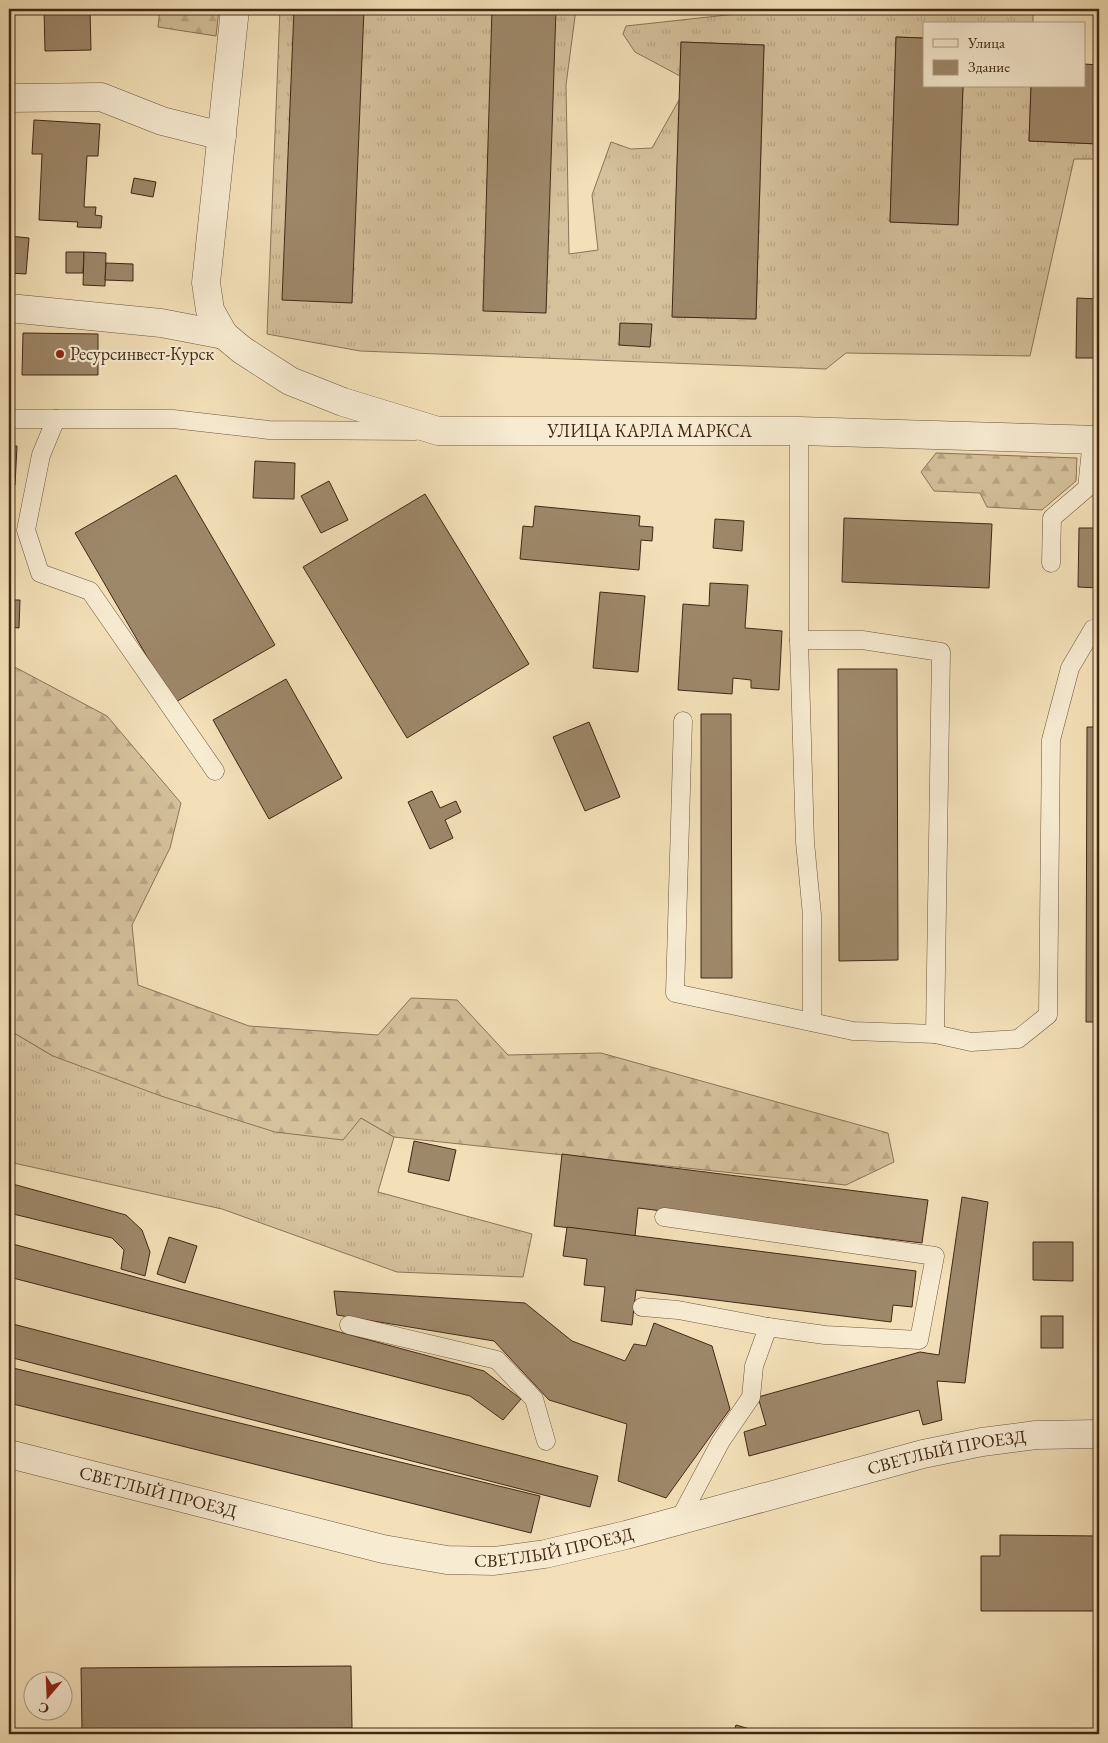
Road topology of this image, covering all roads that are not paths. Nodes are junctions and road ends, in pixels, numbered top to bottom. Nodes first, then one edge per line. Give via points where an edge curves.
1 (235, 9) edge
2 (9, 98) edge
3 (222, 136) junction
4 (9, 308) edge
5 (224, 335) junction
6 (9, 419) edge
7 (56, 419) junction
8 (799, 431) junction
9 (438, 432) junction
10 (1096, 440) edge
11 (1051, 563) dead end
12 (1099, 628) edge
13 (799, 640) junction
14 (683, 721) dead end
15 (216, 771) dead end
16 (812, 1022) junction
17 (935, 1034) junction
18 (664, 1217) dead end
19 (642, 1307) dead end
20 (349, 1325) dead end
21 (768, 1327) junction
22 (1099, 1434) edge
23 (546, 1441) dead end
24 (9, 1454) edge
25 (679, 1520) junction

1 - 3 street, УЛИЦА КАРЛА МАРКСА
2 - 3 street via 101,97 162,121
3 - 5 street, УЛИЦА КАРЛА МАРКСА via 206,283 210,310
4 - 5 street, УЛИЦА КАРЛА МАРКСА via 161,323
5 - 9 street, УЛИЦА КАРЛА МАРКСА via 290,381 343,402
6 - 7 lane
7 - 9 lane via 173,418 269,430
7 - 15 lane via 41,455 26,530 40,573 90,590
8 - 9 street, УЛИЦА КАРЛА МАРКСА
8 - 10 street, УЛИЦА КАРЛА МАРКСА
8 - 13 lane
10 - 11 lane via 1087,488 1052,518
12 - 17 lane via 1093,628 1070,668 1051,740 1048,1014 1018,1039 971,1042
13 - 16 lane via 805,842 812,915
13 - 17 lane via 862,640 940,652
14 - 16 lane via 675,993
16 - 17 lane via 853,1031
18 - 21 lane via 935,1256 919,1340 825,1335
19 - 21 lane via 678,1310
20 - 23 lane via 496,1360 534,1399
21 - 25 lane via 754,1366 750,1398 721,1441
22 - 25 street, СВЕТЛЫЙ ПРОЕЗД via 1036,1435 923,1454
24 - 25 street, СВЕТЛЫЙ ПРОЕЗД via 383,1549 447,1560 494,1561 545,1554

